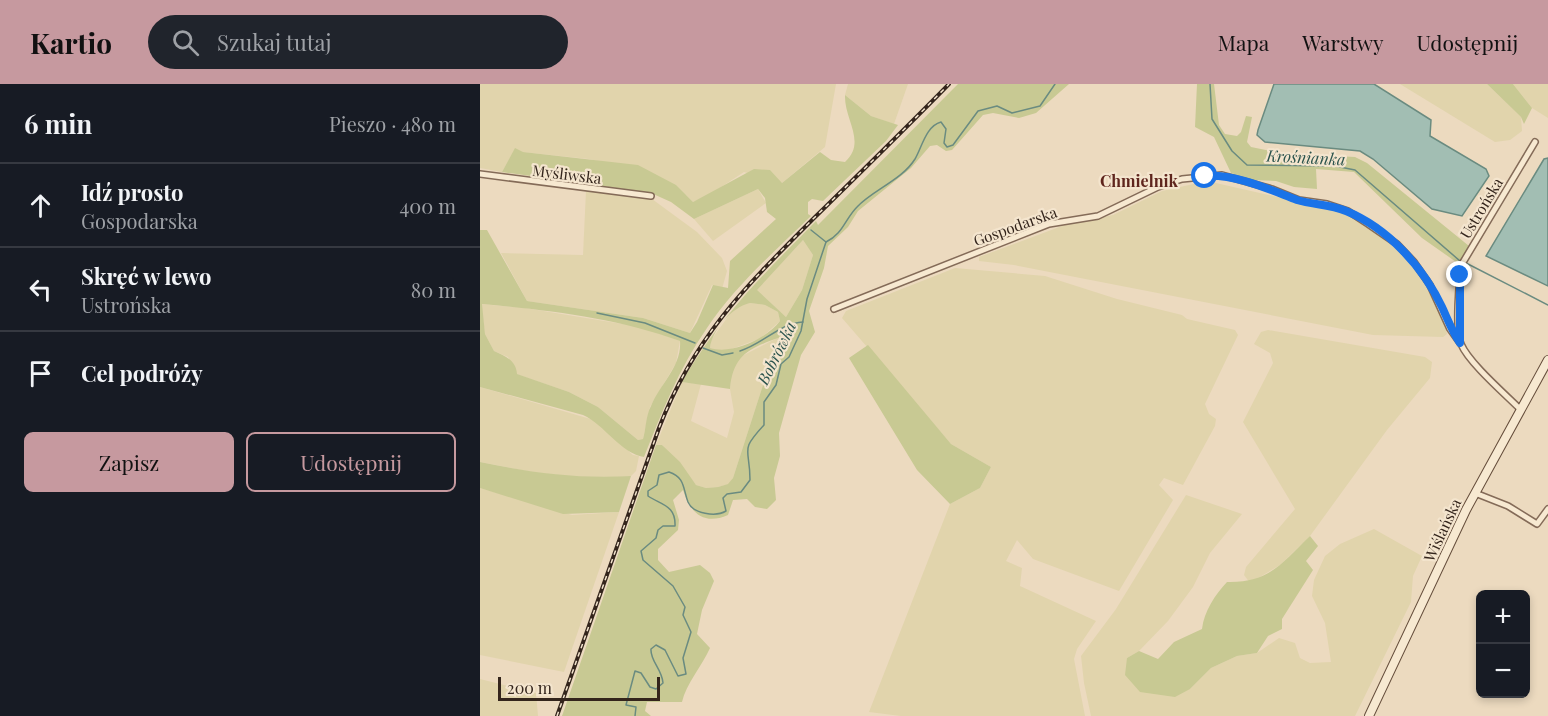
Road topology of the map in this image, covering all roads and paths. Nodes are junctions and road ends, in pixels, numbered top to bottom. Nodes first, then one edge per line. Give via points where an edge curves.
1 (1535, 142) dead end
2 (480, 174) edge
3 (651, 196) dead end
4 (834, 309) dead end
5 (1460, 343) junction
6 (1548, 360) edge
7 (1521, 410) junction
8 (1475, 493) junction
9 (1548, 509) edge
10 (1369, 716) edge

1 - 5 street, Ustrońska via 1463,261
2 - 3 street, Myśliwska
4 - 5 street, Gospodarska via 1049,224 1098,216 1182,179 1222,175 1337,208 1397,244 1430,285
5 - 7 street
6 - 7 street, Wiślańska
7 - 8 street, Wiślańska
8 - 9 street via 1508,506 1537,524
8 - 10 street, Wiślańska

